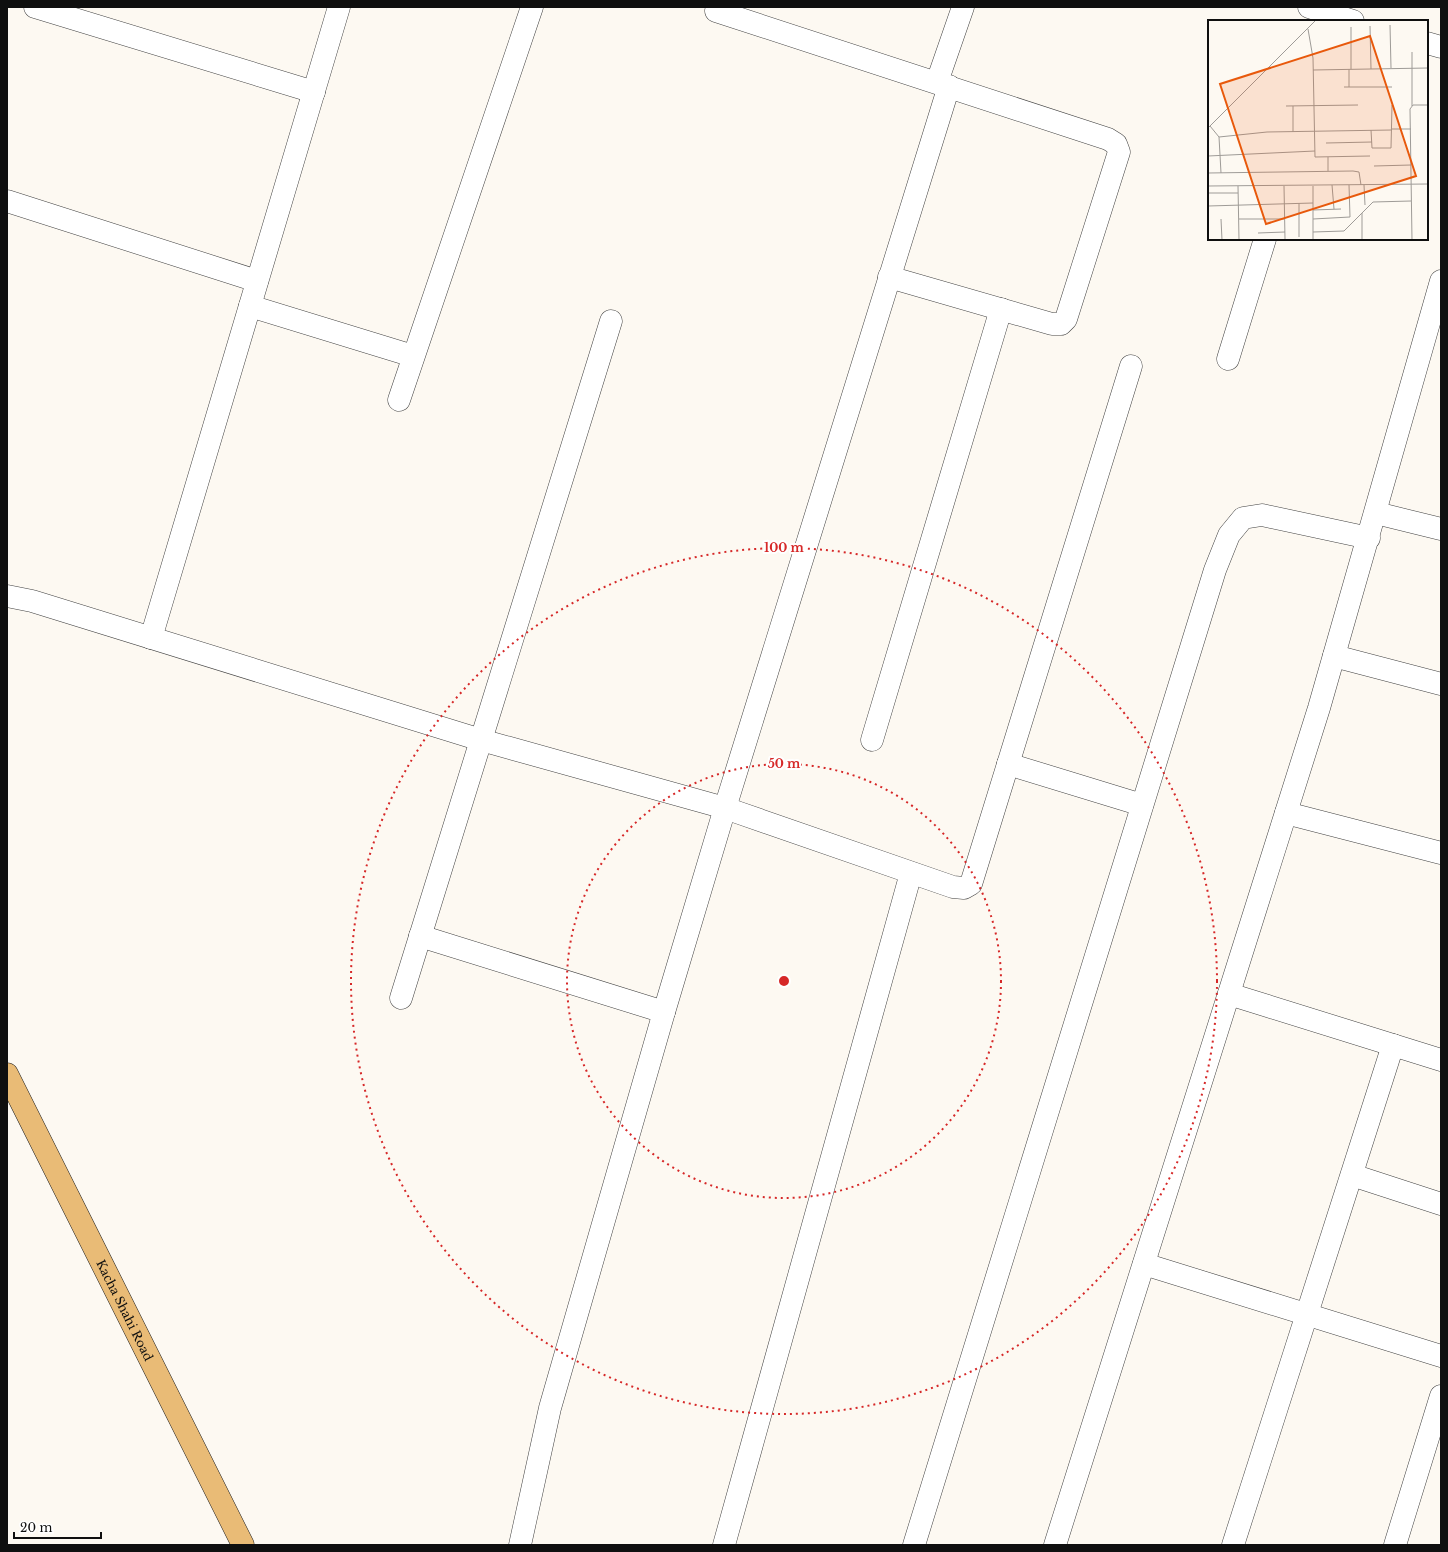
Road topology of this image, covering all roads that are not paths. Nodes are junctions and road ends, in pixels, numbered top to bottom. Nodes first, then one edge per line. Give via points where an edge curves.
1 (36, 7) edge
2 (339, 7) edge
3 (532, 7) edge
4 (962, 7) edge
5 (1309, 7) edge
6 (716, 11) dead end
7 (1340, 19) edge
8 (1428, 43) edge
9 (1441, 47) edge
10 (943, 84) junction
11 (314, 92) junction
12 (7, 201) edge
13 (1265, 240) edge
14 (889, 277) junction
15 (257, 281) junction
16 (1441, 281) edge
17 (250, 306) junction
18 (1001, 309) junction
19 (611, 321) dead end
20 (413, 356) junction
21 (1228, 359) dead end
22 (1131, 366) dead end
23 (399, 400) dead end
24 (1376, 513) junction
25 (1441, 529) edge
26 (1369, 538) junction
27 (7, 596) edge
28 (151, 638) junction
29 (1334, 656) junction
30 (1441, 684) edge
31 (481, 740) junction
32 (872, 740) dead end
33 (1008, 764) junction
34 (1142, 805) junction
35 (725, 808) junction
36 (1286, 813) junction
37 (1441, 853) edge
38 (911, 873) junction
39 (420, 936) junction
40 (1229, 994) junction
41 (401, 998) dead end
42 (664, 1012) junction
43 (1393, 1045) junction
44 (1441, 1060) edge
45 (7, 1074) edge
46 (1352, 1175) junction
47 (1441, 1204) edge
48 (1144, 1264) junction
49 (1307, 1314) junction
50 (1441, 1356) edge
51 (1441, 1396) edge
52 (243, 1545) edge
53 (520, 1545) edge
54 (724, 1545) edge
55 (914, 1545) edge
56 (1055, 1545) edge
57 (1233, 1545) edge
58 (1395, 1545) edge

1 - 11 street
2 - 11 street
3 - 20 street
4 - 10 street
5 - 7 street
6 - 10 street
8 - 9 street
10 - 14 street
10 - 18 street via 1108,139 1116,144 1119,152 1066,319 1061,324 1052,324
11 - 15 street
12 - 15 street
13 - 21 street
14 - 18 street
14 - 35 street
15 - 17 street
16 - 24 street
17 - 20 street
17 - 28 street
18 - 32 street
19 - 31 street
20 - 23 street
22 - 33 street
24 - 25 street
24 - 26 street
26 - 29 street
26 - 34 street via 1262,515 1243,518 1229,535 1215,570
27 - 28 street via 32,601
28 - 31 street
29 - 30 street
29 - 36 street
31 - 35 street
31 - 39 street
33 - 34 street
33 - 38 street via 971,884 964,888 953,888
34 - 55 street
35 - 38 street
35 - 42 street
36 - 37 street
36 - 40 street
38 - 54 street
39 - 41 street
39 - 42 street
40 - 43 street
40 - 48 street
42 - 53 street via 550,1408
43 - 44 street
43 - 46 street
45 - 52 main road, Kacha Shahi Road
46 - 47 street
46 - 49 street
48 - 49 street
48 - 56 street
49 - 50 street
49 - 57 street
51 - 58 street

